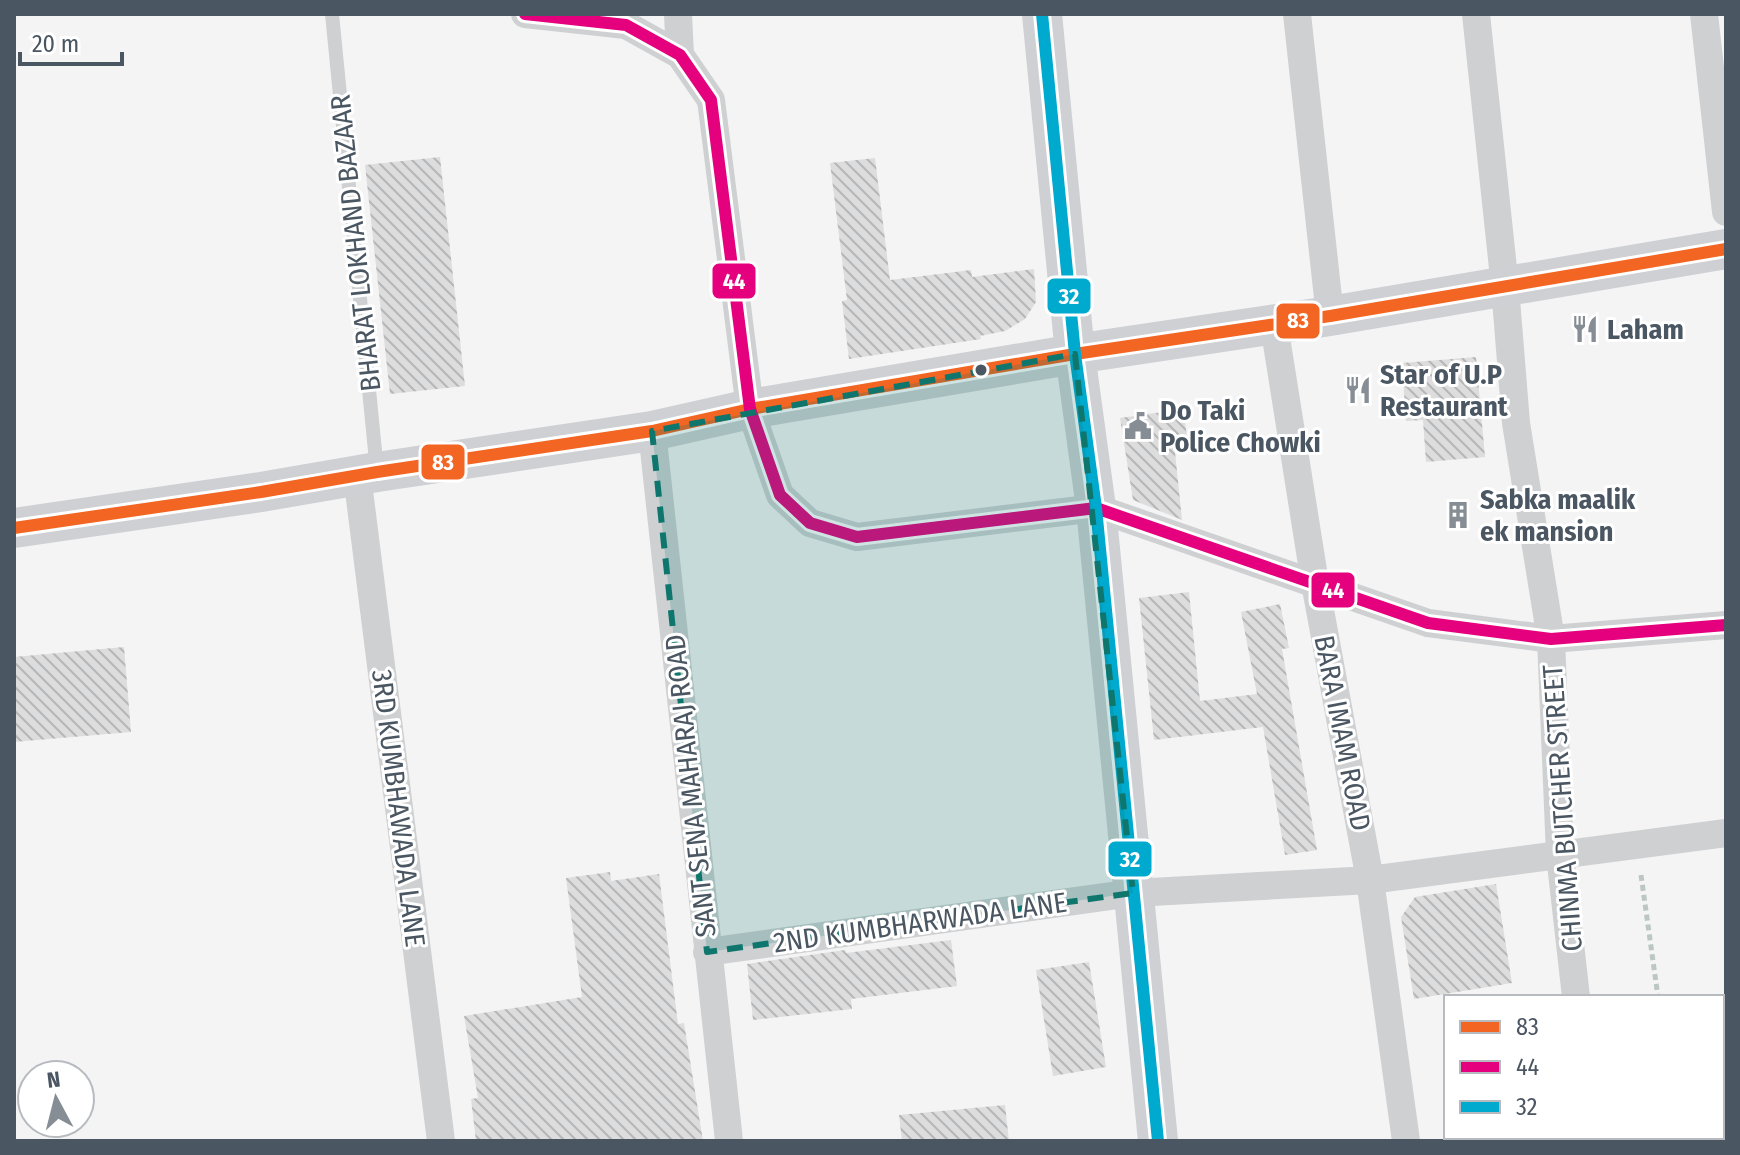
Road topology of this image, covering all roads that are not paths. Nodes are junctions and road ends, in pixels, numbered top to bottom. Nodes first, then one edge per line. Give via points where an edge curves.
1 (332, 14) edge
2 (525, 14) edge
3 (678, 14) edge
4 (1042, 14) edge
5 (1297, 14) edge
6 (1476, 14) edge
7 (1704, 14) edge
8 (680, 55) junction
9 (1726, 212) edge
10 (1726, 249) edge
11 (1505, 287) junction
12 (1330, 316) junction
13 (1274, 325) junction
14 (1075, 354) junction
15 (750, 409) junction
16 (652, 431) junction
17 (367, 473) junction
18 (1096, 508) junction
19 (14, 528) edge
20 (1315, 583) junction
21 (1726, 625) edge
22 (1551, 639) junction
23 (1726, 833) edge
24 (1560, 855) junction
25 (1370, 880) junction
26 (1133, 893) junction
27 (707, 952) junction
28 (1576, 995) edge
29 (441, 1141) edge
30 (729, 1141) edge
31 (1158, 1141) edge
32 (1406, 1141) edge

1 - 17 lane, BHARAT LOKHAND BAZAAR
2 - 8 street via 626,25
3 - 8 street
4 - 14 main road
5 - 12 street
6 - 11 street, CHINMA BUTCHER STREET
7 - 9 street
8 - 15 street via 711,100
10 - 11 main road
11 - 12 main road
11 - 22 street, CHINMA BUTCHER STREET via 1516,423
12 - 13 main road
13 - 14 main road
13 - 20 street, BARA IMAM ROAD
14 - 15 main road
14 - 18 main road
15 - 16 main road
15 - 18 street via 780,495 810,523 857,537
16 - 17 main road
16 - 27 street, SANT SENA MAHARAJ ROAD
17 - 19 main road
17 - 29 street, 3RD KUMBHAWADA LANE
18 - 20 street
18 - 26 main road
20 - 22 street via 1428,623
20 - 25 street, BARA IMAM ROAD
21 - 22 street
22 - 24 street, CHINMA BUTCHER STREET
23 - 24 street, 2ND KUMBHARWADA LANE
24 - 25 street, 2ND KUMBHARWADA LANE
24 - 28 street, CHINMA BUTCHER STREET
25 - 26 street, 2ND KUMBHARWADA LANE
25 - 32 street, BARA IMAM ROAD
26 - 27 street, 2ND KUMBHARWADA LANE
26 - 31 main road
27 - 30 street, SANT SENA MAHARAJ ROAD

